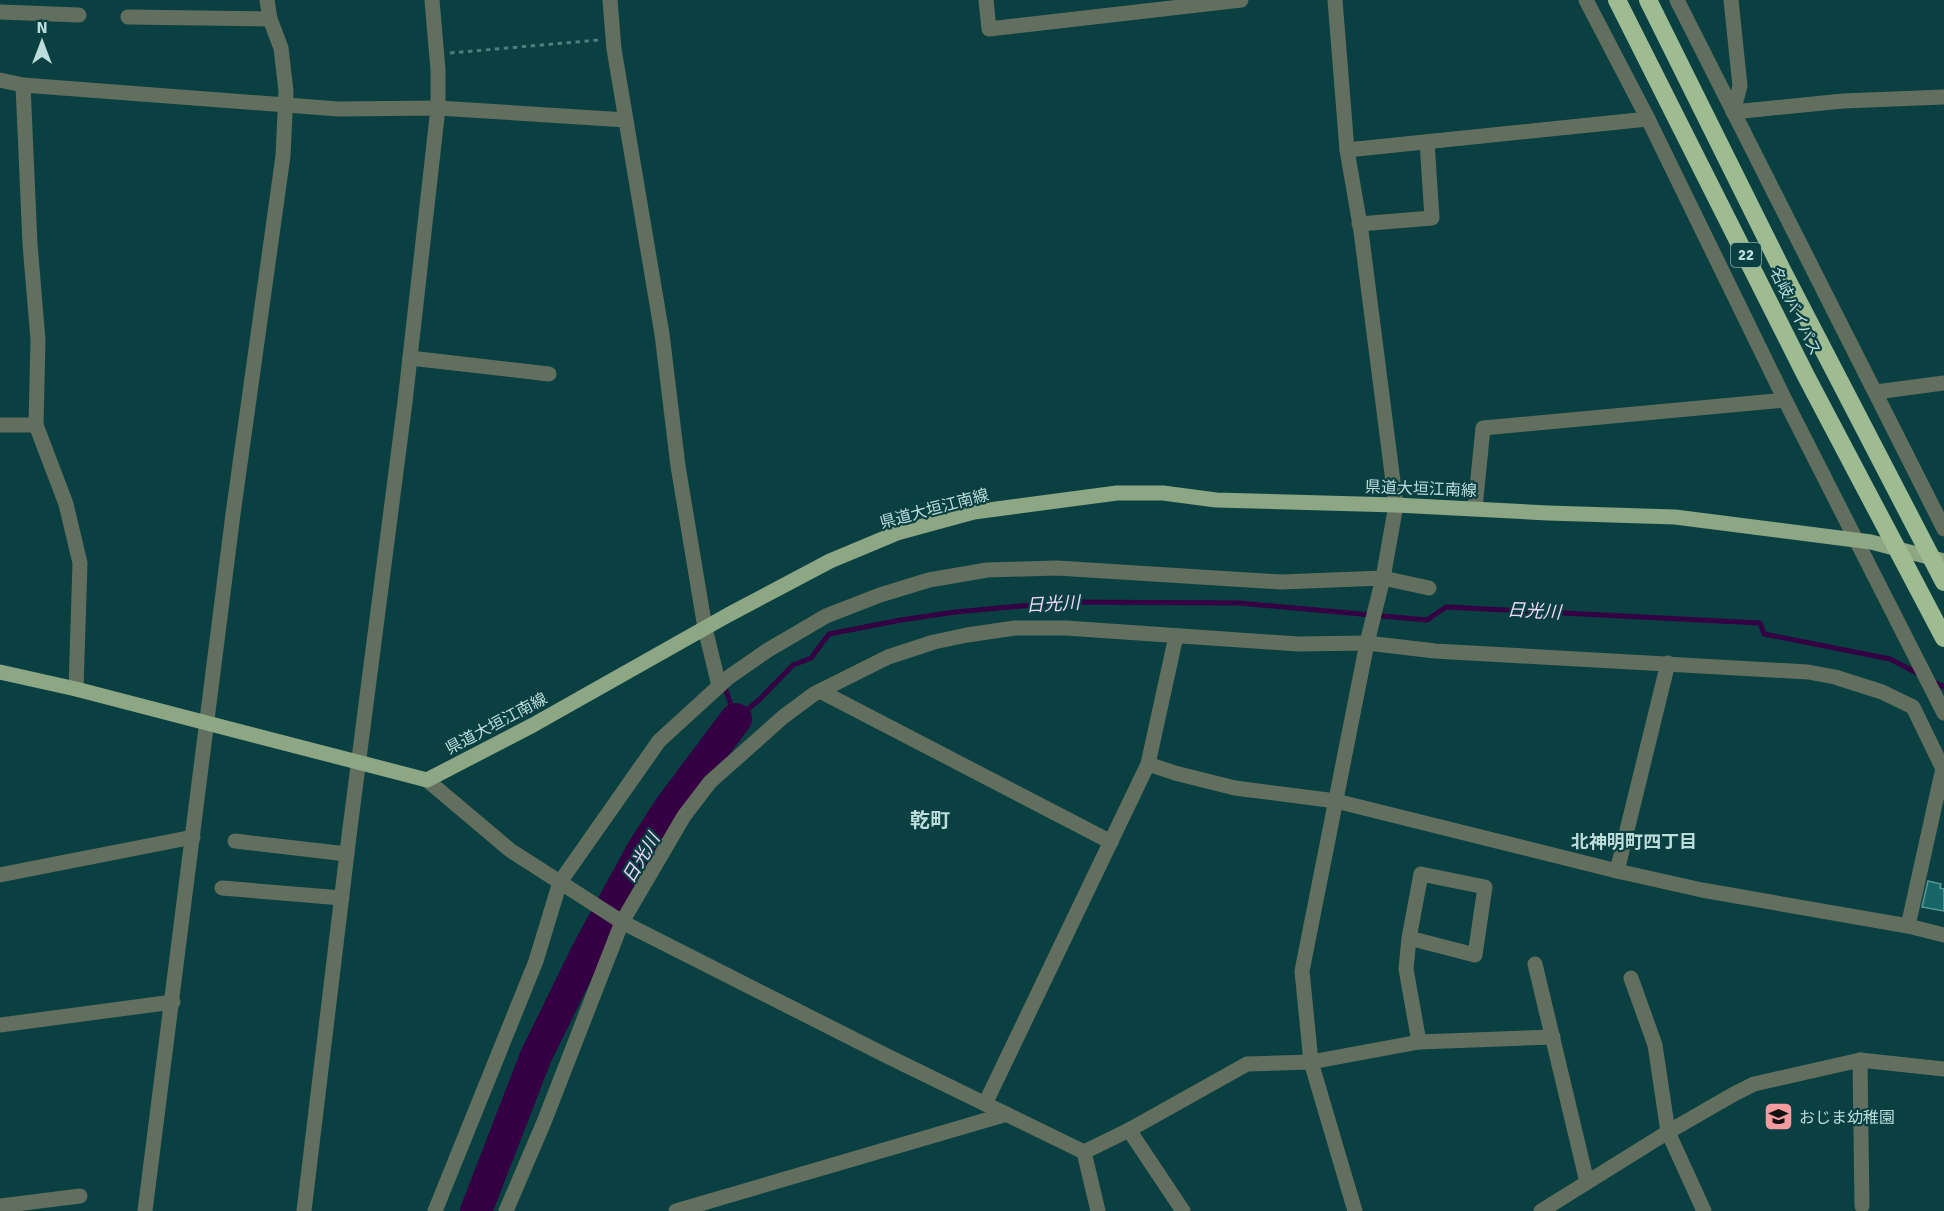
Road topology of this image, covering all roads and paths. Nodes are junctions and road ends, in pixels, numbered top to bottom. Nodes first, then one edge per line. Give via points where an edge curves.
1 (267, 0) edge
2 (432, 0) edge
3 (610, 0) edge
4 (986, 0) edge
5 (1241, 0) edge
6 (1335, 0) edge
7 (1586, 0) edge
8 (1617, 0) edge
9 (1648, 0) edge
10 (1677, 0) edge
11 (1731, 0) edge
12 (0, 12) edge
13 (79, 15) dead end
14 (128, 17) dead end
15 (270, 19) junction
16 (613, 39) junction
17 (436, 54) junction
18 (0, 80) edge
19 (23, 85) junction
20 (1944, 97) edge
21 (286, 104) junction
22 (438, 108) junction
23 (1733, 112) junction
24 (1648, 119) junction
25 (626, 120) junction
26 (1427, 142) junction
27 (1347, 150) junction
28 (1359, 224) junction
29 (410, 358) junction
30 (549, 374) dead end
31 (1944, 383) edge
32 (1876, 392) junction
33 (1785, 400) junction
34 (0, 424) edge
35 (36, 425) junction
36 (1396, 505) junction
37 (1475, 508) junction
38 (1944, 529) edge
39 (1857, 540) junction
40 (1944, 561) edge
41 (1382, 581) junction
42 (1944, 582) edge
43 (1429, 588) dead end
44 (705, 628) junction
45 (1176, 636) junction
46 (1944, 638) edge
47 (1368, 641) junction
48 (1668, 663) junction
49 (0, 672) edge
50 (719, 686) junction
51 (76, 689) junction
52 (820, 691) junction
53 (1943, 712) edge
54 (207, 722) junction
55 (359, 761) junction
56 (1148, 764) junction
57 (1943, 769) edge
58 (426, 780) junction
59 (1336, 801) junction
60 (193, 837) junction
61 (236, 841) dead end
62 (1111, 842) junction
63 (347, 854) junction
64 (1617, 871) junction
65 (0, 874) edge
66 (563, 884) junction
67 (222, 888) dead end
68 (342, 898) junction
69 (620, 920) junction
70 (1908, 926) junction
71 (1944, 935) edge
72 (1409, 938) junction
73 (1535, 964) dead end
74 (1631, 978) dead end
75 (173, 1002) junction
76 (0, 1025) edge
77 (1552, 1037) junction
78 (1419, 1042) junction
79 (1860, 1060) junction
80 (1311, 1062) junction
81 (1944, 1069) edge
82 (985, 1104) junction
83 (1006, 1114) junction
84 (1129, 1130) junction
85 (1668, 1132) junction
86 (1084, 1152) junction
87 (1587, 1182) junction
88 (80, 1196) dead end
89 (0, 1206) edge
90 (1561, 1206) edge
91 (1862, 1206) dead end
92 (145, 1211) edge
93 (304, 1211) edge
94 (435, 1211) edge
95 (506, 1211) edge
96 (676, 1211) edge
97 (1098, 1211) edge
98 (1184, 1211) edge
99 (1355, 1211) edge
100 (1541, 1211) edge
101 (1704, 1211) edge

1 - 15 street
2 - 17 street
3 - 16 street
4 - 5 street via 989,29
6 - 27 street
7 - 24 street
8 - 46 highway, 名岐バイパス / 22 via 1806,376
9 - 42 highway, 名岐バイパス / 22
10 - 23 street
11 - 23 street via 1740,86
12 - 13 street
14 - 15 street
15 - 21 street via 281,48
16 - 17 path
16 - 25 street
17 - 22 street
18 - 19 street
19 - 21 street
19 - 35 street via 38,340
20 - 23 street via 1843,101
21 - 22 street via 338,109
21 - 54 street via 283,156
22 - 25 street
22 - 29 street
23 - 32 street
24 - 26 street
24 - 33 street
25 - 44 street
26 - 27 street
26 - 28 street via 1432,218
27 - 28 street
28 - 36 street
29 - 30 street
29 - 55 street
31 - 32 street
32 - 38 street
33 - 37 street via 1484,428
33 - 39 street
34 - 35 street
35 - 51 street via 66,504 80,563
36 - 37 main road, 県道大垣江南線
36 - 41 street
36 - 44 main road, 県道大垣江南線 via 1117,493 974,512 897,533 830,561
37 - 39 main road, 県道大垣江南線 via 1675,517
39 - 40 main road, 県道大垣江南線
39 - 53 street
41 - 43 street
41 - 47 street
41 - 50 street via 1281,582 1057,568 987,570 929,580 826,616 768,650
44 - 50 street
44 - 58 main road, 県道大垣江南線
45 - 47 street via 1298,644
45 - 52 street via 1066,628 1015,628 967,635 888,657
45 - 56 street
47 - 48 street via 1435,651
47 - 59 street
48 - 57 street via 1808,672 1882,692 1913,707
48 - 64 street
49 - 51 main road
50 - 66 street via 659,741
51 - 54 main road
52 - 62 street
52 - 69 street via 783,717 710,782 684,816
54 - 55 main road
54 - 60 street
55 - 58 main road
55 - 63 street
56 - 59 street via 1235,788
56 - 62 street
57 - 70 street
58 - 66 street via 510,850
59 - 64 street
59 - 80 street via 1302,971
60 - 65 street
60 - 75 street
61 - 63 street
62 - 82 street
63 - 68 street
64 - 70 street
66 - 69 street
66 - 94 street
67 - 68 street
68 - 93 street
69 - 82 street
69 - 95 street
70 - 71 street
72 - 72 street via 1421,874 1485,887 1475,955
72 - 78 street via 1406,969
73 - 77 street
74 - 85 street via 1655,1045
75 - 76 street
75 - 92 street
77 - 78 street
77 - 87 street
78 - 80 street
79 - 81 street
79 - 85 street via 1754,1084
79 - 91 street
80 - 84 street via 1247,1064
80 - 99 street
82 - 83 street
83 - 86 street
83 - 96 street
84 - 86 street
84 - 98 street
85 - 87 street
85 - 101 street
86 - 97 street
87 - 90 street
88 - 89 street
90 - 100 street

